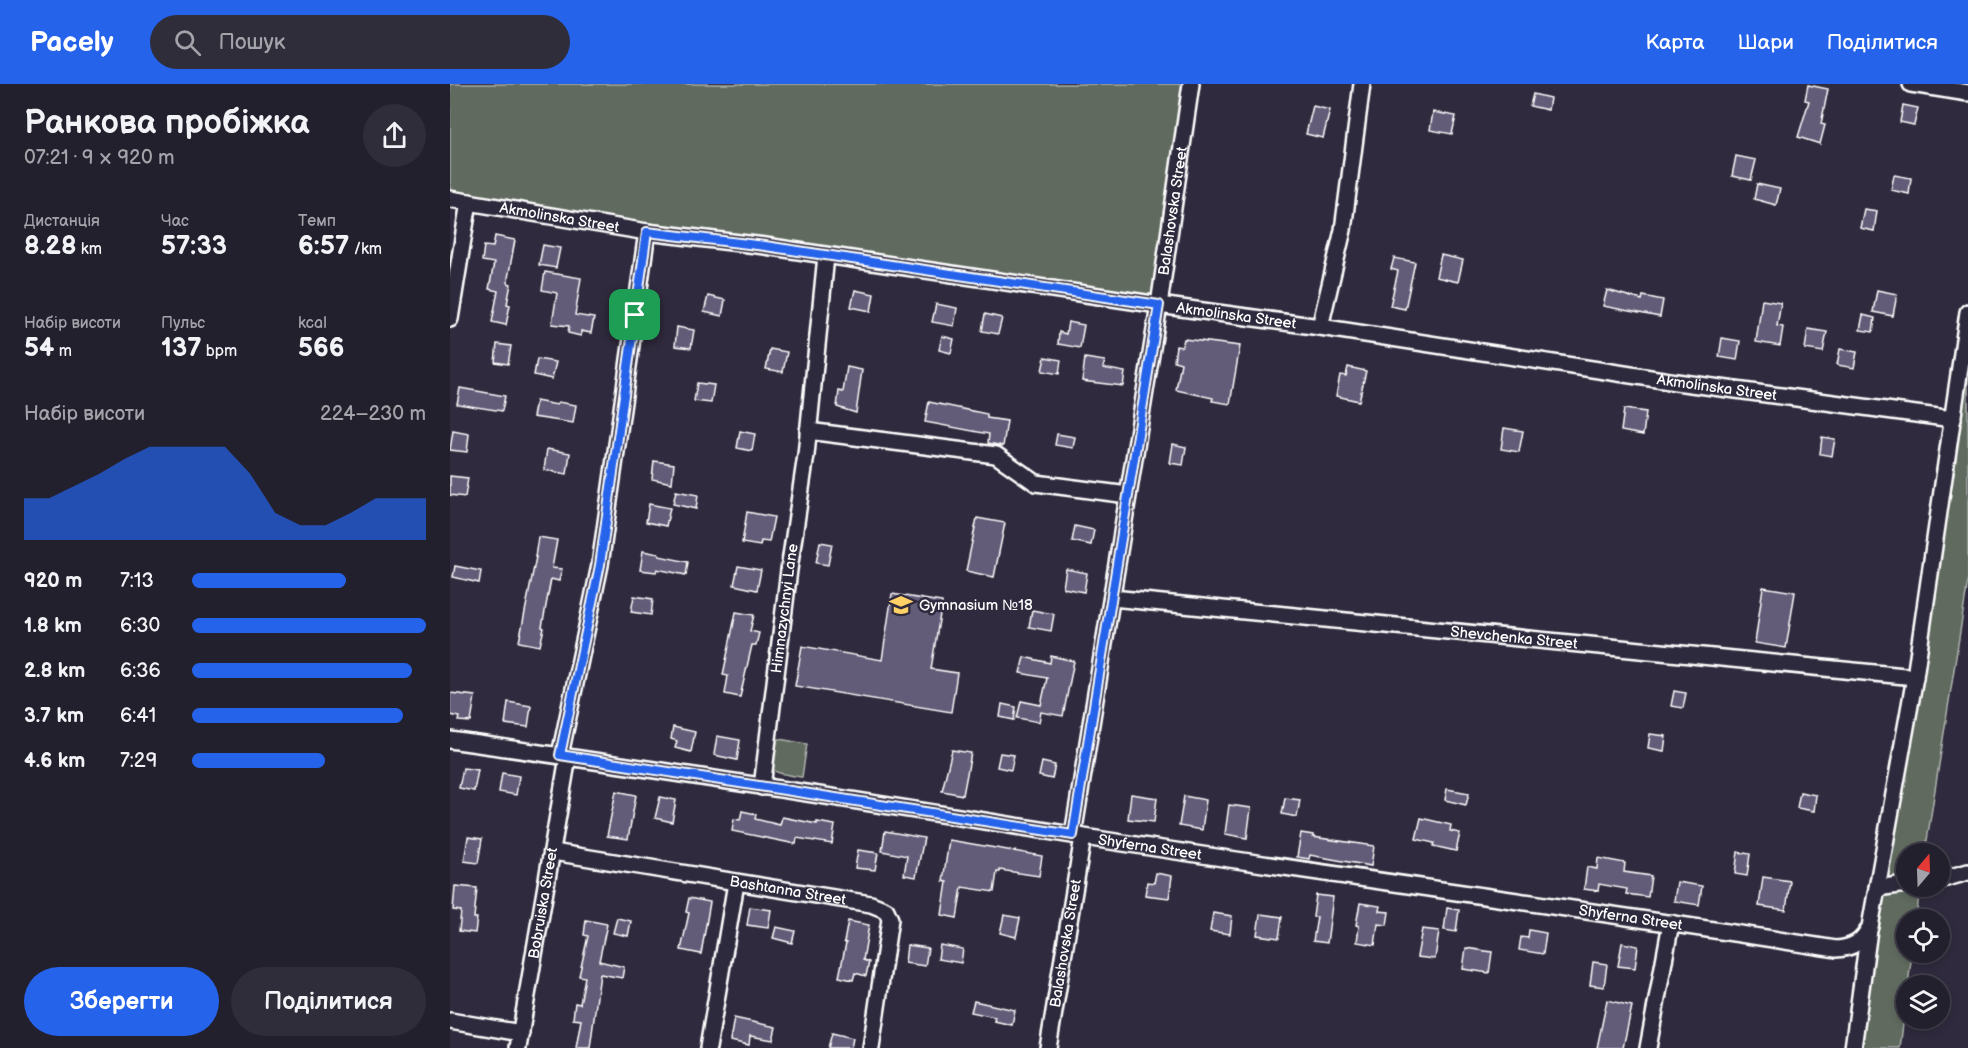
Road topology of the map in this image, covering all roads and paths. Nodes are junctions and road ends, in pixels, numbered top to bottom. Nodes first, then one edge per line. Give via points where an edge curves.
1 (1191, 84) edge
2 (1362, 84) edge
3 (1911, 84) edge
4 (1968, 93) edge
5 (450, 199) edge
6 (469, 202) junction
7 (647, 232) junction
8 (826, 256) junction
9 (1159, 305) junction
10 (1968, 312) edge
11 (450, 319) edge
12 (1320, 327) junction
13 (1953, 419) junction
14 (808, 431) junction
15 (1128, 495) junction
16 (1112, 598) junction
17 (1915, 677) junction
18 (450, 740) edge
19 (564, 756) junction
20 (762, 787) junction
21 (1078, 836) junction
22 (553, 852) junction
23 (1968, 872) edge
24 (1950, 877) edge
25 (736, 883) junction
26 (1896, 885) edge
27 (1877, 888) junction
28 (1671, 923) junction
29 (1870, 927) junction
30 (450, 1021) edge
31 (520, 1041) edge
32 (708, 1048) edge
33 (872, 1048) edge
34 (1048, 1048) edge
35 (1648, 1048) edge
36 (1853, 1048) edge

1 - 9 street, Balashovska Street
2 - 12 street via 1343,230
3 - 4 street
5 - 6 street, Akmolinska Street
6 - 7 street, Akmolinska Street
6 - 11 street
7 - 8 street, Akmolinska Street
7 - 19 street, Bobruiska Street via 600,565
8 - 9 street, Akmolinska Street
8 - 14 street, Himnazychnyi Lane
9 - 12 street, Akmolinska Street
9 - 15 street, Balashovska Street
10 - 13 street
12 - 13 street, Akmolinska Street via 1665,381
13 - 17 street
14 - 15 street via 996,455 1036,483
14 - 20 street, Himnazychnyi Lane
15 - 16 street, Balashovska Street
16 - 17 street, Shevchenka Street
16 - 21 street, Balashovska Street
17 - 27 street
18 - 19 street, Shyferna Street
19 - 20 street, Shyferna Street
19 - 22 street, Bobruiska Street
20 - 21 street, Shyferna Street
21 - 28 street, Shyferna Street
21 - 34 street, Balashovska Street
22 - 25 street, Bashtanna Street
22 - 31 street, Bobruiska Street
23 - 24 street
25 - 32 street
25 - 33 street, Bashtanna Street via 871,904 886,910 890,919
26 - 27 street
27 - 29 street
28 - 29 street, Shyferna Street via 1836,949 1849,948
28 - 35 street
29 - 36 street
30 - 31 street

